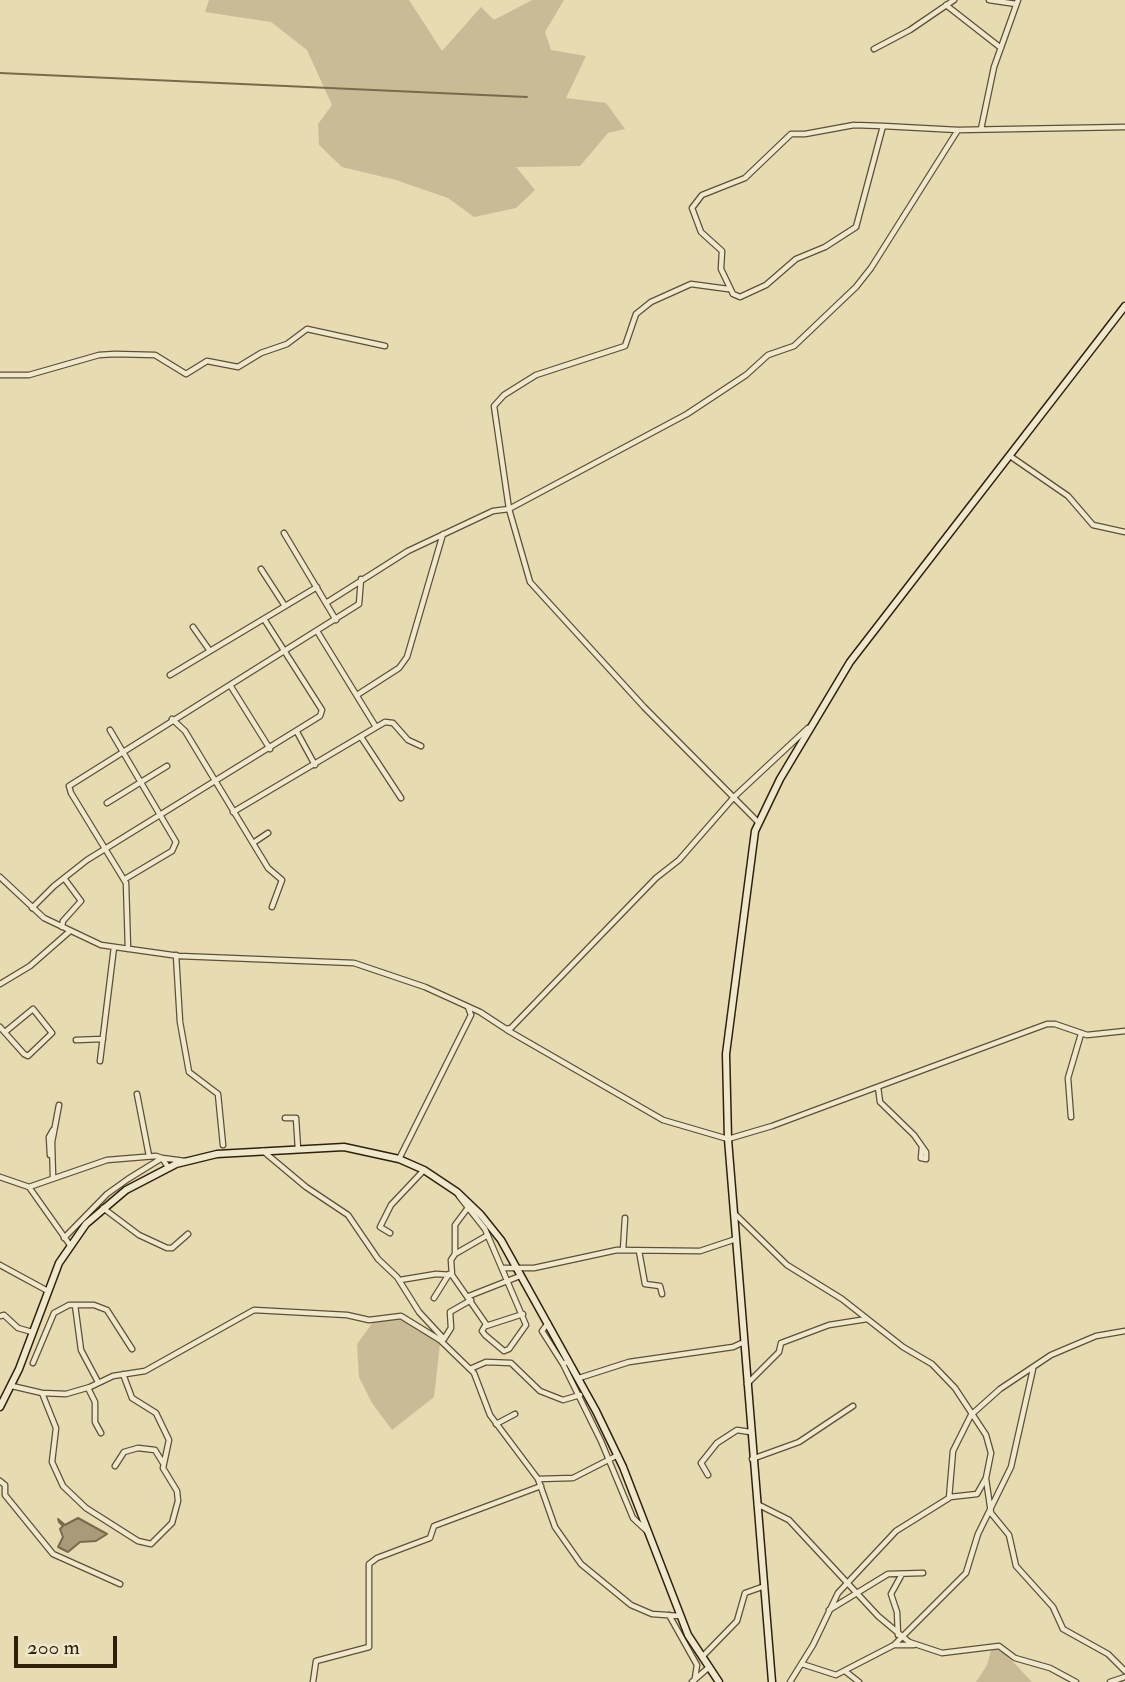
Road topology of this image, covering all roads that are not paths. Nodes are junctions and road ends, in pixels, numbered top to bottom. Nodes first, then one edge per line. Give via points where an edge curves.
1 (954, 0) edge
2 (989, 0) edge
3 (1017, 2) edge
4 (946, 5) junction
5 (874, 48) dead end
6 (1001, 48) junction
7 (883, 127) junction
8 (1125, 127) edge
9 (981, 129) junction
10 (958, 131) junction
11 (727, 289) junction
12 (1125, 306) edge
13 (385, 346) dead end
14 (0, 375) edge
15 (1010, 456) junction
16 (509, 509) junction
17 (1125, 531) edge
18 (284, 533) dead end
19 (443, 533) junction
20 (261, 569) dead end
21 (361, 579) junction
22 (317, 587) junction
23 (326, 603) junction
24 (285, 606) junction
25 (264, 619) junction
26 (336, 620) junction
27 (193, 627) dead end
28 (317, 631) junction
29 (211, 651) junction
30 (287, 651) junction
31 (170, 675) dead end
32 (230, 685) junction
33 (356, 695) junction
34 (173, 719) junction
35 (814, 723) junction
36 (376, 727) junction
37 (110, 730) dead end
38 (296, 732) junction
39 (361, 737) junction
40 (421, 746) dead end
41 (270, 749) junction
42 (121, 751) junction
43 (315, 765) junction
44 (167, 766) dead end
45 (140, 782) junction
46 (214, 782) junction
47 (734, 797) junction
48 (401, 798) dead end
49 (107, 803) dead end
50 (233, 812) junction
51 (160, 815) junction
52 (757, 821) junction
53 (268, 833) dead end
54 (253, 843) junction
55 (106, 848) junction
56 (0, 877) edge
57 (64, 878) junction
58 (125, 879) junction
59 (272, 907) dead end
60 (32, 908) junction
61 (62, 927) junction
62 (70, 931) junction
63 (114, 947) junction
64 (128, 949) junction
65 (176, 955) junction
66 (0, 984) edge
67 (468, 1007) junction
68 (480, 1012) junction
69 (471, 1015) junction
70 (0, 1027) edge
71 (506, 1028) junction
72 (1125, 1031) edge
73 (5, 1032) junction
74 (1081, 1034) junction
75 (103, 1039) junction
76 (76, 1040) dead end
77 (100, 1061) dead end
78 (878, 1087) junction
79 (137, 1094) dead end
80 (59, 1105) dead end
81 (1071, 1117) dead end
82 (285, 1118) dead end
83 (54, 1129) junction
84 (728, 1139) junction
85 (223, 1145) dead end
86 (922, 1146) dead end
87 (298, 1149) junction
88 (262, 1151) junction
89 (149, 1156) junction
90 (162, 1158) junction
91 (398, 1159) junction
92 (186, 1161) junction
93 (168, 1167) junction
94 (424, 1170) junction
95 (0, 1177) edge
96 (53, 1177) junction
97 (46, 1180) junction
98 (29, 1187) junction
99 (457, 1192) junction
100 (103, 1208) junction
101 (467, 1209) junction
102 (735, 1214) junction
103 (625, 1218) dead end
104 (390, 1233) dead end
105 (188, 1234) dead end
106 (488, 1235) junction
107 (64, 1238) junction
108 (736, 1239) junction
109 (70, 1245) junction
110 (623, 1250) junction
111 (639, 1251) junction
112 (508, 1252) junction
113 (456, 1254) junction
114 (498, 1258) junction
115 (0, 1265) edge
116 (502, 1268) junction
117 (517, 1268) junction
118 (451, 1274) junction
119 (521, 1275) junction
120 (400, 1280) junction
121 (508, 1282) junction
122 (46, 1290) junction
123 (663, 1294) dead end
124 (434, 1298) dead end
125 (470, 1298) junction
126 (75, 1304) junction
127 (523, 1314) junction
128 (0, 1316) edge
129 (868, 1319) junction
130 (486, 1326) junction
131 (1125, 1331) edge
132 (32, 1332) junction
133 (443, 1341) junction
134 (744, 1342) junction
135 (132, 1349) dead end
136 (509, 1349) junction
137 (502, 1361) junction
138 (566, 1362) junction
139 (33, 1363) dead end
140 (1034, 1368) junction
141 (470, 1369) junction
142 (123, 1374) junction
143 (579, 1378) junction
144 (98, 1382) junction
145 (747, 1385) junction
146 (12, 1386) junction
147 (88, 1388) junction
148 (41, 1393) junction
149 (580, 1395) junction
150 (852, 1406) dead end
151 (0, 1407) edge
152 (515, 1413) dead end
153 (971, 1415) junction
154 (496, 1424) junction
155 (750, 1432) junction
156 (101, 1433) dead end
157 (618, 1455) junction
158 (752, 1459) junction
159 (609, 1461) junction
160 (163, 1464) junction
161 (115, 1466) dead end
162 (708, 1475) dead end
163 (986, 1478) junction
164 (538, 1479) junction
165 (0, 1481) edge
166 (541, 1486) junction
167 (950, 1496) junction
168 (756, 1504) junction
169 (991, 1513) junction
170 (649, 1533) junction
171 (923, 1573) dead end
172 (902, 1574) junction
173 (848, 1582) junction
174 (120, 1584) dead end
175 (762, 1587) junction
176 (858, 1594) junction
177 (829, 1610) junction
178 (668, 1615) junction
179 (680, 1616) junction
180 (900, 1635) junction
181 (895, 1644) junction
182 (915, 1645) junction
183 (701, 1658) junction
184 (802, 1664) junction
185 (708, 1668) junction
186 (845, 1671) junction
187 (1125, 1671) edge
188 (1125, 1677) edge
189 (694, 1680) edge
190 (313, 1682) edge
191 (719, 1682) edge
192 (772, 1682) edge
193 (790, 1682) edge
194 (859, 1682) edge
195 (1076, 1682) edge
196 (1110, 1682) edge

1 - 4 street
2 - 3 street
3 - 6 street
4 - 5 street via 911,30
4 - 6 street
6 - 9 street
7 - 10 street
7 - 11 street via 856,227 796,259 759,288 740,297
7 - 11 street via 854,125 793,133 743,179 702,195 691,211 701,232 722,251
8 - 9 street
9 - 10 street
10 - 16 street via 871,268 794,346 768,355 687,414
11 - 16 street via 691,284 652,302 637,313 625,346 536,375 496,401
12 - 15 street
13 - 14 street via 307,329 284,346 238,367 206,362 186,374 155,355 115,354 29,375
15 - 17 street via 1068,496 1093,526
15 - 35 street via 855,656
16 - 19 street
16 - 47 street via 530,582 537,591
18 - 22 street
19 - 21 street
19 - 33 street via 407,657 399,668
20 - 24 street
21 - 23 street
21 - 26 street via 359,604
22 - 23 street
22 - 24 street
23 - 26 street
24 - 25 street
25 - 29 street
25 - 30 street
26 - 28 street
27 - 29 street
28 - 30 street
28 - 33 street
29 - 31 street
30 - 32 street
30 - 38 street via 322,710
32 - 34 street
32 - 41 street
33 - 36 street
34 - 42 street
34 - 46 street via 185,731
35 - 47 street
35 - 52 street
36 - 39 street
36 - 40 street via 390,721
37 - 42 street
38 - 41 street
38 - 43 street
39 - 43 street
39 - 48 street
41 - 46 street
42 - 45 street
42 - 55 street via 69,786
43 - 50 street
44 - 45 street
45 - 49 street
45 - 51 street
46 - 50 street
46 - 51 street
47 - 52 street
47 - 71 street via 679,860 622,913 519,1023
50 - 54 street
51 - 55 street
51 - 58 street via 175,848
52 - 84 street via 727,1039
53 - 54 street
54 - 59 street via 268,868 282,880
55 - 57 street
55 - 58 street
56 - 60 street
57 - 60 street
57 - 61 street via 81,901
58 - 64 street
60 - 61 street
61 - 62 street
62 - 63 street
62 - 66 street via 30,966
63 - 64 street
63 - 75 street
64 - 65 street
65 - 67 street via 354,963
65 - 85 street via 189,1072 218,1094
67 - 68 street
67 - 69 street
68 - 69 street
68 - 71 street
69 - 91 street
70 - 73 street
71 - 84 street via 663,1120
72 - 74 street
73 - 73 street via 28,1056 52,1032 33,1009
74 - 78 street via 1047,1024
74 - 81 street via 1068,1076
75 - 76 street
75 - 77 street
78 - 84 street
78 - 86 street via 880,1102
79 - 89 street
80 - 83 street
82 - 87 street via 296,1118
83 - 96 street
83 - 97 street via 49,1137
84 - 102 street
87 - 88 street
87 - 91 street via 357,1149
88 - 92 street
88 - 120 street via 348,1215 378,1259
89 - 90 street
89 - 96 street via 95,1162
90 - 92 street
90 - 93 street
90 - 107 street via 107,1194
91 - 94 street
92 - 93 street
93 - 100 street
94 - 99 street
94 - 104 street via 391,1205 380,1227
95 - 98 street
96 - 97 street
97 - 98 street
98 - 107 street
99 - 101 street
99 - 112 street
100 - 105 street via 133,1231 167,1248
100 - 109 street
101 - 106 street
101 - 113 street via 455,1225
102 - 108 street
102 - 129 street via 776,1257
103 - 110 street
106 - 113 street
106 - 114 street
107 - 109 street
108 - 111 street via 700,1251
108 - 134 street
109 - 122 street
110 - 111 street
110 - 117 street
111 - 123 street via 645,1284 660,1286
112 - 114 street
112 - 117 street
113 - 118 street
114 - 116 street
115 - 122 street
116 - 117 street
116 - 121 street
117 - 119 street
118 - 120 street
118 - 124 street
118 - 125 street
119 - 121 street
119 - 138 street
120 - 133 street
121 - 125 street
121 - 127 street
122 - 132 street
125 - 130 street
125 - 133 street via 450,1312 451,1328
126 - 135 street via 107,1310
126 - 139 street via 54,1313
126 - 144 street via 81,1350
127 - 130 street
127 - 136 street via 527,1323
128 - 132 street
129 - 145 street via 829,1325 781,1343
129 - 153 street via 935,1367
130 - 136 street via 482,1331 489,1340 500,1350
131 - 140 street via 1080,1341
132 - 146 street
133 - 141 street
133 - 142 street via 401,1316 369,1320 254,1310 151,1368
134 - 143 street via 629,1362
134 - 145 street
136 - 137 street
137 - 141 street
137 - 149 street via 514,1364 540,1391 563,1400
138 - 143 street
138 - 149 street
140 - 153 street
140 - 169 street via 1011,1467
141 - 154 street
142 - 144 street
142 - 160 street via 132,1398 156,1413 169,1436
143 - 157 street
144 - 147 street
145 - 155 street
146 - 148 street
146 - 151 street
147 - 148 street via 66,1394
147 - 156 street
148 - 160 street via 56,1428 52,1462 63,1486 83,1507 149,1544 172,1523 178,1501
149 - 159 street
150 - 158 street via 799,1442
152 - 154 street
153 - 163 street via 990,1444
153 - 167 street via 953,1451
154 - 164 street
155 - 158 street
155 - 162 street via 737,1430 717,1443 701,1463
157 - 159 street
157 - 170 street
158 - 168 street
159 - 164 street via 573,1478
159 - 170 street via 633,1518
160 - 161 street via 155,1450 138,1448 124,1452
163 - 167 street via 975,1496
163 - 169 street
164 - 166 street
165 - 174 street via 5,1495 53,1554
166 - 178 street via 555,1527 581,1564 631,1605
166 - 190 street via 433,1526 430,1538 369,1564 369,1647 316,1661
167 - 173 street via 896,1531
168 - 173 street via 789,1520
168 - 175 street
169 - 180 street via 978,1534 967,1573
169 - 187 street via 1009,1535 1016,1566 1053,1607 1062,1629 1108,1654
170 - 179 street
171 - 172 street
172 - 176 street via 882,1577
172 - 180 street via 891,1594
173 - 176 street
173 - 177 street
175 - 183 street via 745,1593 737,1621
175 - 192 street
176 - 177 street
176 - 180 street
177 - 184 street
178 - 179 street
178 - 189 street via 697,1665
179 - 183 street
180 - 181 street
180 - 182 street
181 - 182 street
181 - 186 street
182 - 195 street via 942,1653 999,1646 1015,1658
183 - 185 street
184 - 186 street via 831,1675
184 - 193 street
185 - 189 street
185 - 191 street
186 - 194 street
188 - 196 street

